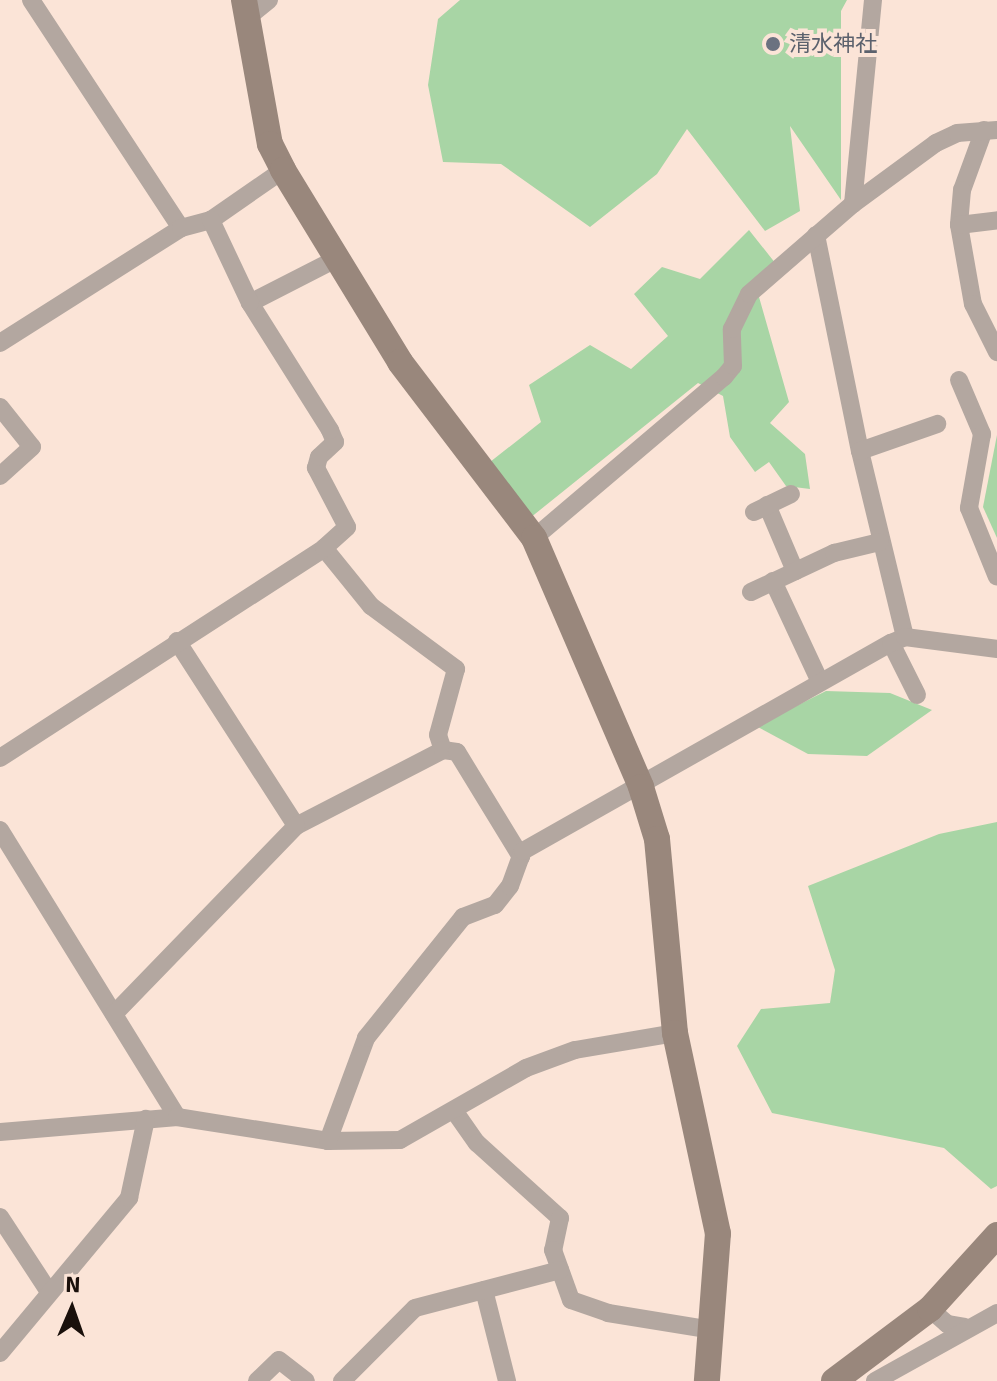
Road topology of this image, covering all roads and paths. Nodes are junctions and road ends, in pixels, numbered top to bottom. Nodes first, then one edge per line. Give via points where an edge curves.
1 (31, 0) edge
2 (269, 0) edge
3 (873, 0) edge
4 (246, 8) edge
5 (990, 130) edge
6 (283, 170) junction
7 (853, 204) junction
8 (211, 220) junction
9 (997, 220) edge
10 (959, 225) junction
11 (181, 228) junction
12 (816, 235) junction
13 (336, 259) junction
14 (250, 303) junction
15 (0, 343) edge
16 (997, 352) edge
17 (959, 380) dead end
18 (0, 407) edge
19 (937, 424) dead end
20 (860, 451) junction
21 (0, 476) edge
22 (791, 494) dead end
23 (534, 538) junction
24 (880, 542) junction
25 (324, 548) junction
26 (795, 571) junction
27 (997, 577) edge
28 (773, 581) junction
29 (751, 592) dead end
30 (898, 640) junction
31 (177, 641) junction
32 (997, 649) edge
33 (820, 682) junction
34 (917, 695) dead end
35 (443, 750) junction
36 (0, 758) edge
37 (641, 787) junction
38 (296, 826) junction
39 (0, 830) edge
40 (6, 853) edge
41 (521, 857) junction
42 (114, 1014) junction
43 (675, 1033) junction
44 (455, 1112) junction
45 (177, 1117) junction
46 (146, 1119) junction
47 (0, 1132) edge
48 (328, 1141) junction
49 (0, 1217) edge
50 (997, 1235) edge
51 (560, 1270) junction
52 (484, 1290) junction
53 (49, 1292) junction
54 (930, 1309) junction
55 (997, 1313) edge
56 (965, 1327) junction
57 (712, 1330) junction
58 (0, 1353) edge
59 (257, 1381) edge
60 (306, 1381) edge
61 (342, 1381) edge
62 (507, 1381) edge
63 (707, 1381) edge
64 (834, 1381) edge
65 (875, 1381) edge

1 - 11 street
2 - 4 street
3 - 7 street
4 - 6 street via 270,144
5 - 7 street via 957,133 936,143
5 - 10 street via 962,190
6 - 8 street
6 - 13 street
7 - 12 street
8 - 11 street
8 - 14 street
9 - 10 street
10 - 16 street via 973,304
11 - 15 street
12 - 20 street
12 - 23 street via 749,294 732,329 733,366 724,377
13 - 14 street
13 - 23 street via 400,362
14 - 25 street via 335,442 319,457 316,468 347,527
17 - 27 street via 982,434 969,508
18 - 21 street via 32,447
19 - 20 street
20 - 24 street
22 - 26 street via 760,509
23 - 37 street
24 - 26 street via 834,553
24 - 30 street
25 - 31 street
25 - 35 street via 371,606 456,669 438,735
26 - 28 street
28 - 29 street
28 - 33 street
30 - 32 street
30 - 33 street
30 - 34 street
31 - 36 street
31 - 38 street
33 - 37 street
35 - 38 street
35 - 41 street via 457,752
37 - 41 street
37 - 43 street via 657,839
38 - 42 street
39 - 40 street
40 - 42 street
41 - 48 street via 510,886 495,905 463,917 366,1038
42 - 45 street
43 - 44 street via 575,1050 526,1068
43 - 57 street via 718,1233
44 - 48 street via 400,1140
44 - 51 street via 477,1143 560,1218 553,1250
45 - 46 street
45 - 48 street
46 - 47 street
46 - 53 street via 129,1198 63,1283
49 - 53 street
50 - 54 street
51 - 52 street
51 - 57 street via 571,1300 608,1313
52 - 61 street via 415,1308
52 - 62 street
53 - 58 street
54 - 56 street via 947,1324
54 - 64 street
55 - 56 street
56 - 65 street via 952,1341
57 - 63 street
59 - 60 street via 279,1360

